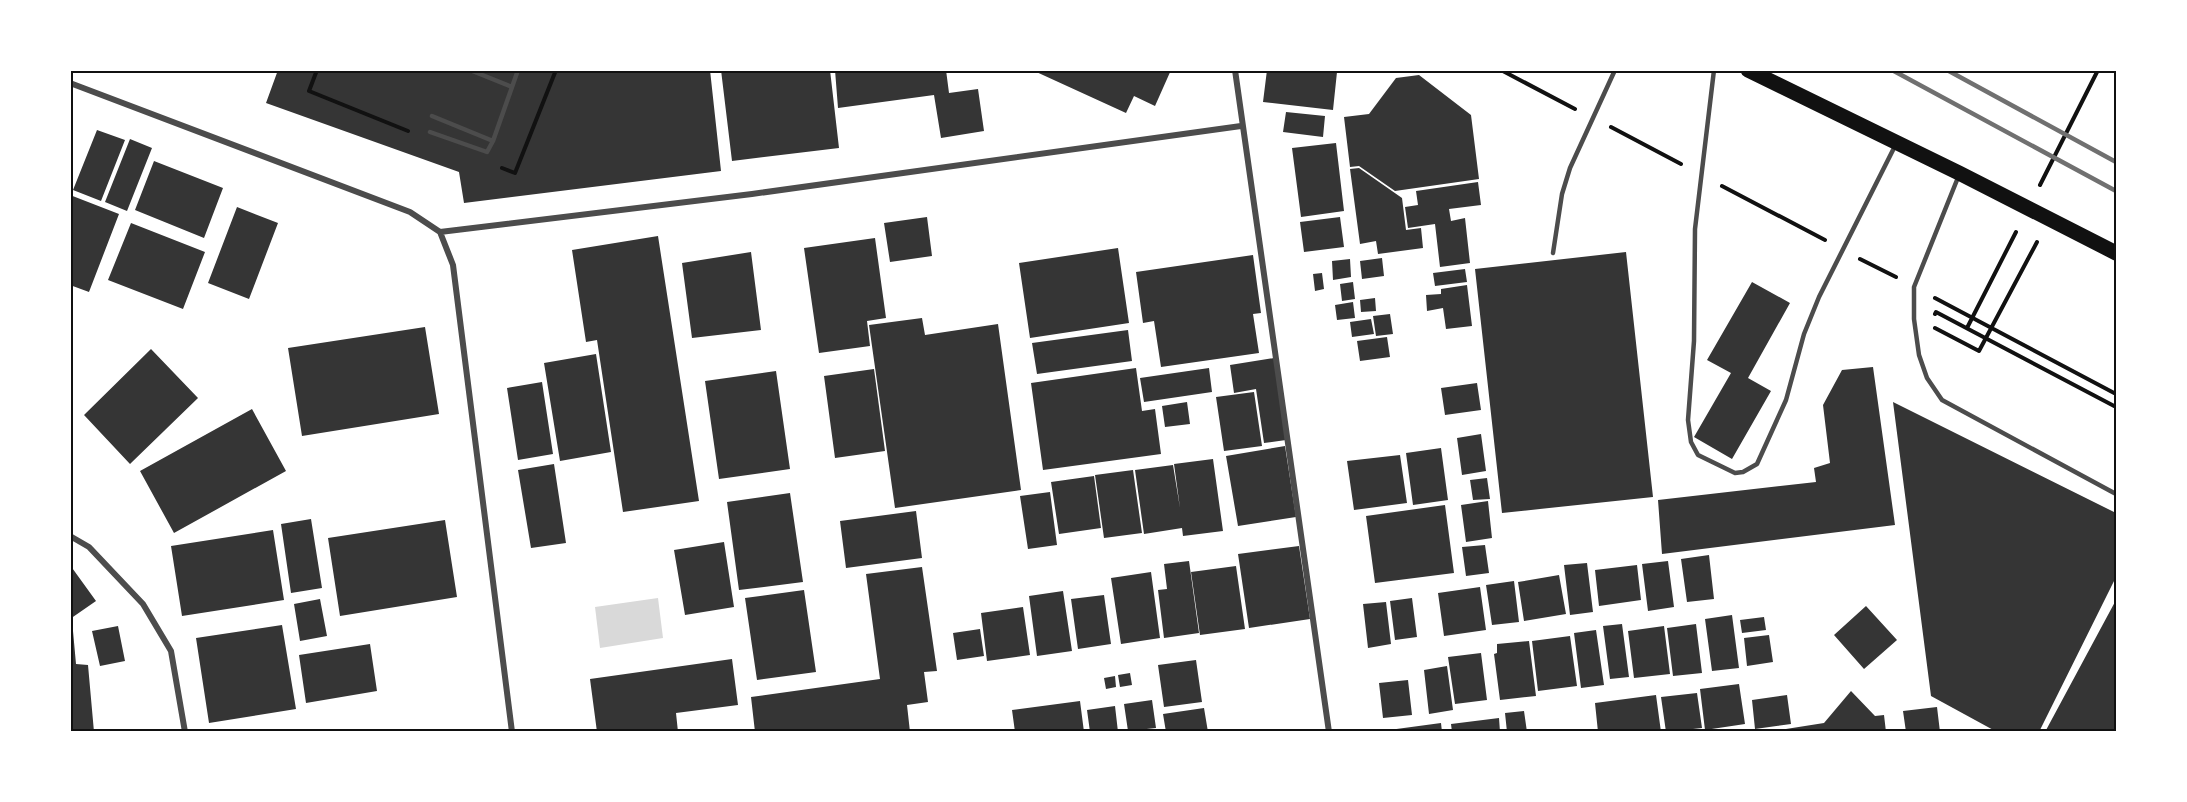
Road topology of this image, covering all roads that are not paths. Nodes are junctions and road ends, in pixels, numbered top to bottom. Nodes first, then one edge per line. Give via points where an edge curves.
1 (470, 70) edge
2 (518, 70) edge
3 (1234, 70) edge
4 (1615, 70) edge
5 (1714, 70) edge
6 (1748, 70) edge
7 (70, 83) edge
8 (512, 87) junction
9 (432, 116) dead end
10 (1241, 126) junction
11 (430, 132) dead end
12 (494, 141) junction
13 (1897, 143) junction
14 (1959, 173) junction
15 (440, 232) junction
16 (1553, 253) dead end
17 (2116, 253) edge
18 (2116, 494) edge
19 (70, 536) edge
20 (185, 732) edge
21 (512, 732) edge
22 (1329, 732) edge

1 - 8 lane
2 - 8 lane
3 - 10 street
4 - 16 lane via 1570,168
5 - 13 lane via 1695,229 1694,340 1688,420 1691,442 1698,454 1735,473 1757,464 1786,400 1804,333
6 - 13 main road
7 - 15 street via 410,212
8 - 12 lane
9 - 12 lane
10 - 15 street via 752,194
10 - 22 street
11 - 12 lane via 487,152
13 - 14 main road
14 - 17 main road
14 - 18 lane via 1914,287 1919,355 1927,378 1942,400
15 - 21 street via 453,265
19 - 20 street via 89,547 143,604 171,651

